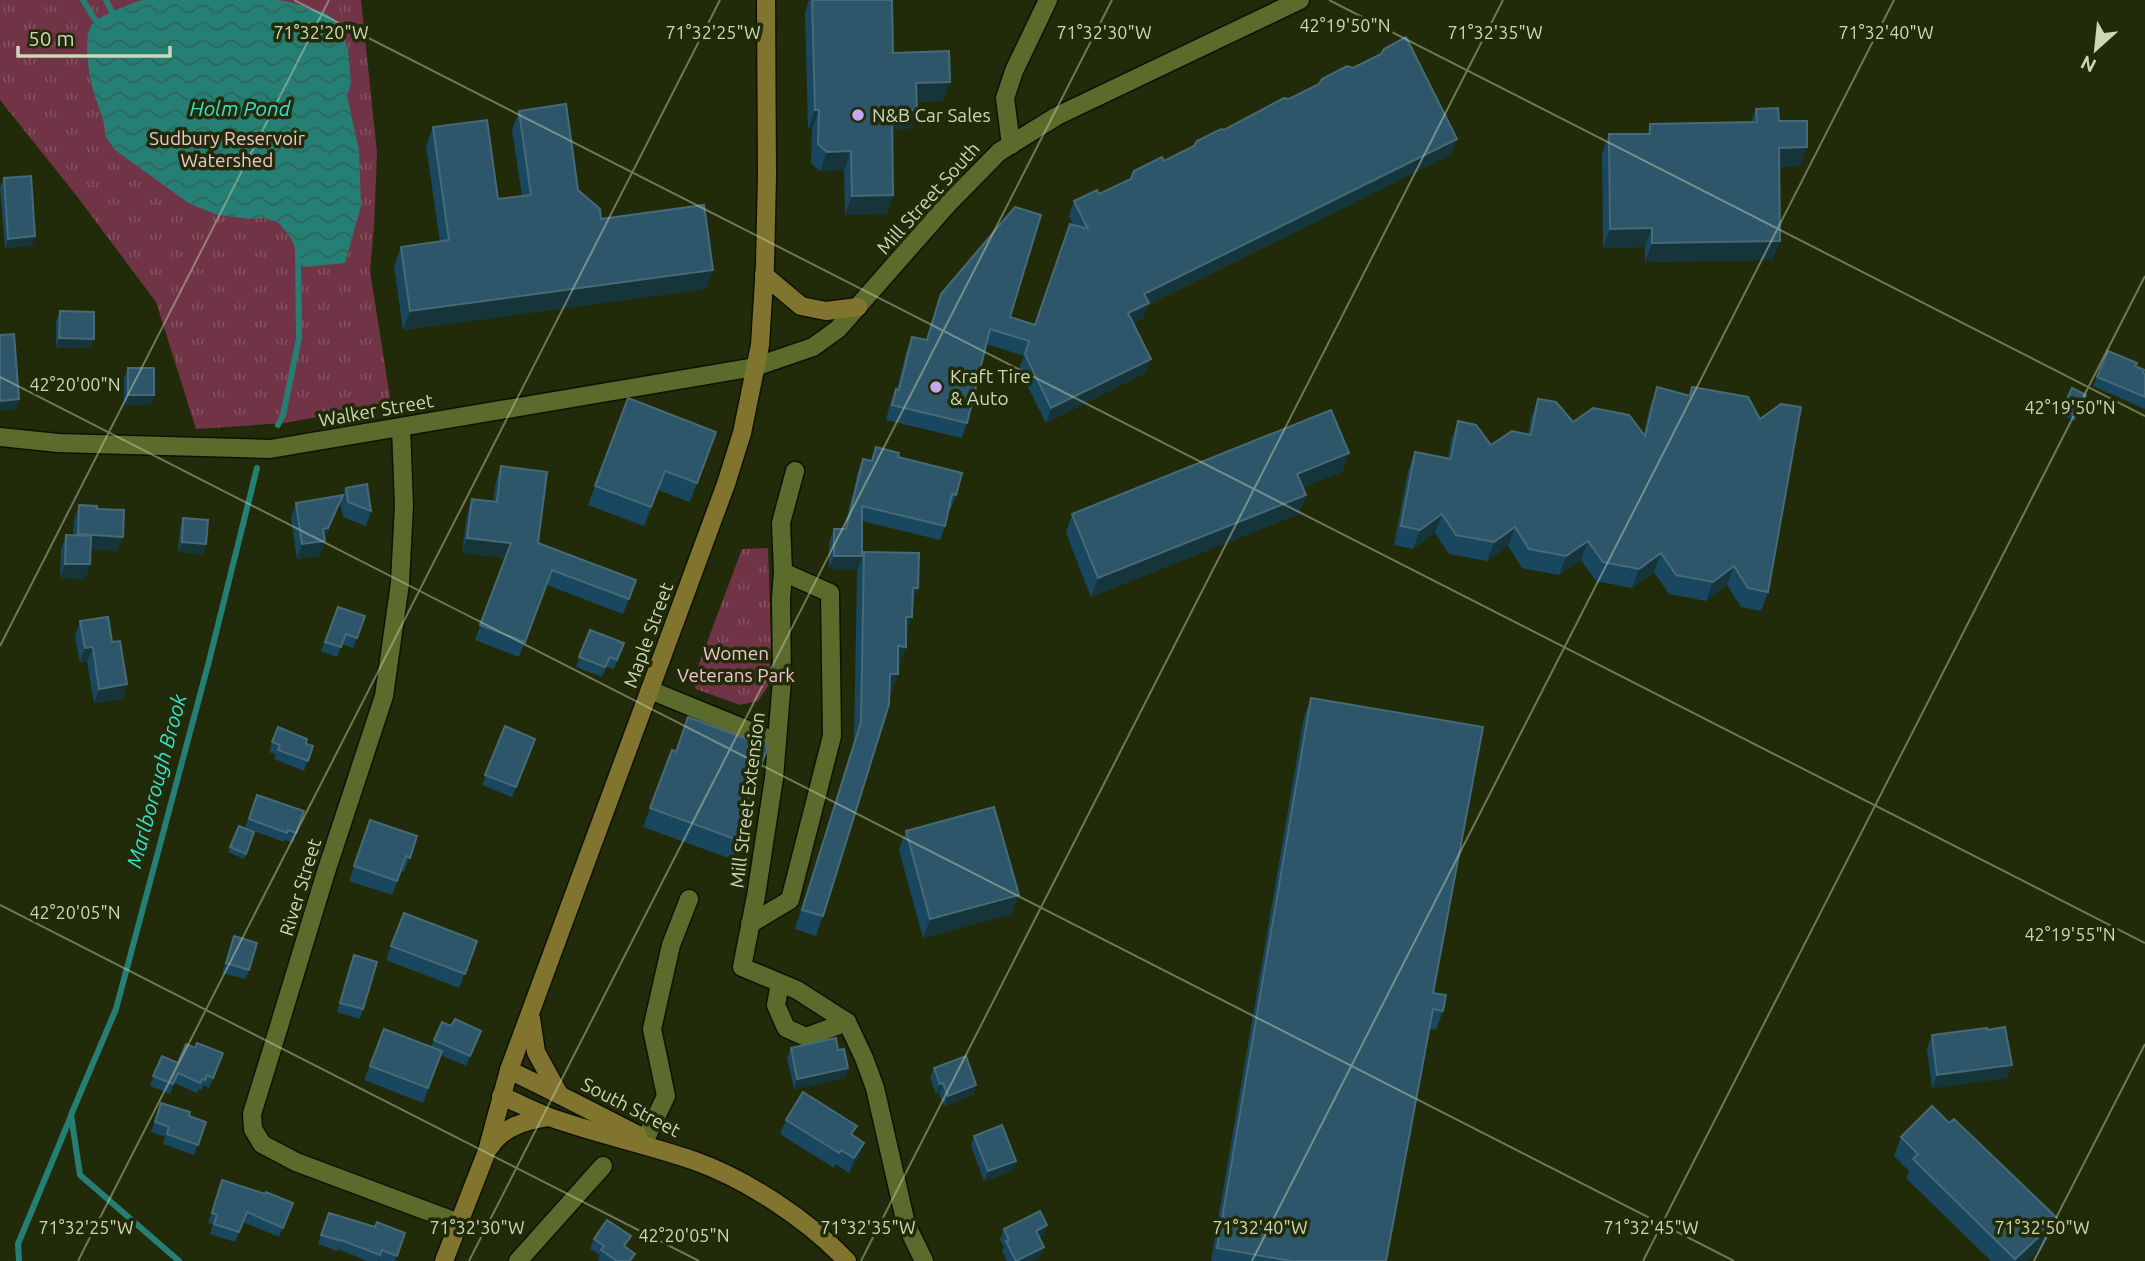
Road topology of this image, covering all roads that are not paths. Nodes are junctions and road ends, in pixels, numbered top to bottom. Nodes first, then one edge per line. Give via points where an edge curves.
1 (766, 0) edge
2 (1048, 0) edge
3 (1300, 0) edge
4 (1011, 145) junction
5 (764, 275) junction
6 (858, 307) junction
7 (755, 367) junction
8 (401, 428) junction
9 (0, 437) edge
10 (794, 471) dead end
11 (783, 572) junction
12 (650, 690) junction
13 (777, 742) junction
14 (689, 899) dead end
15 (750, 924) junction
16 (779, 983) junction
17 (531, 1012) junction
18 (847, 1022) junction
19 (509, 1070) junction
20 (558, 1093) junction
21 (501, 1096) junction
22 (550, 1117) junction
23 (646, 1138) junction
24 (487, 1151) junction
25 (685, 1158) junction
26 (603, 1166) dead end
27 (459, 1223) junction
28 (444, 1261) edge
29 (518, 1261) edge
30 (847, 1261) edge
31 (924, 1261) edge

1 - 5 main road, Maple Street
2 - 4 street, Mill Street South via 1005,98
3 - 4 street via 1057,116
4 - 6 street, Mill Street South via 947,205
5 - 6 main road via 802,306 825,312
5 - 7 main road, Maple Street
6 - 7 street, Mill Street South via 813,347
7 - 8 street, Walker Street
7 - 12 main road, Maple Street via 726,484
8 - 9 street, Walker Street via 270,449
8 - 27 street, River Street via 400,583 384,696 265,1070 253,1129 262,1144 296,1162
10 - 11 street, Mill Street Extension via 781,523
11 - 13 street, Mill Street Extension
11 - 15 street via 830,593 832,736 790,900
12 - 13 street
12 - 17 main road, Maple Street
13 - 15 street, Mill Street Extension
14 - 23 street via 671,945 652,1029 666,1096
15 - 16 street, Mill Street Extension via 742,967
16 - 18 street
16 - 18 street via 776,1005 786,1028 806,1037
17 - 19 main road, Maple Street
17 - 20 main road, South Street via 536,1052
18 - 31 street via 875,1088 906,1224
19 - 20 main road, South Street
19 - 21 main road, Maple Street
20 - 23 main road, South Street
21 - 22 main road, South Street
21 - 24 main road, Maple Street
22 - 24 main road via 505,1130
22 - 25 main road, South Street
23 - 25 main road, South Street
24 - 27 main road, Maple Street
25 - 30 main road, South Street via 789,1212
26 - 29 street
27 - 28 main road, Maple Street

